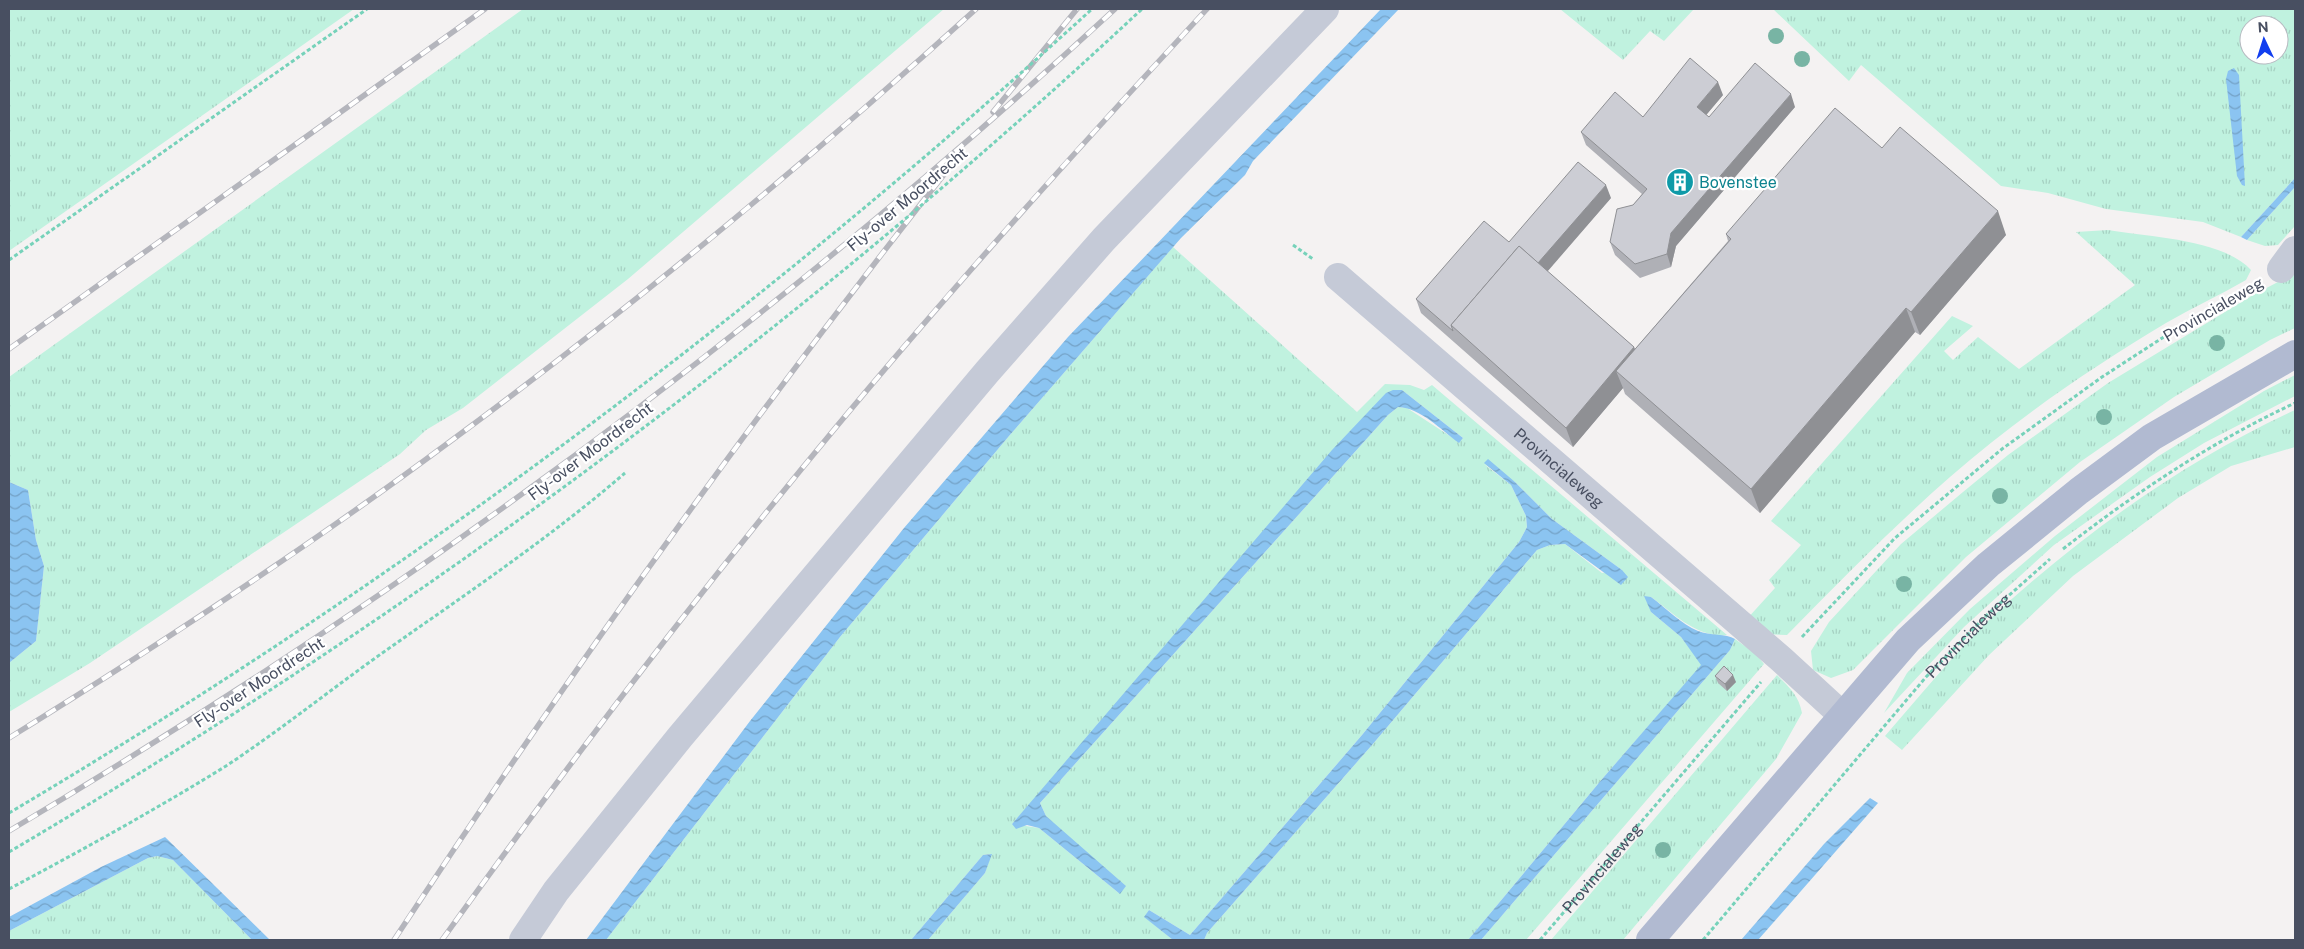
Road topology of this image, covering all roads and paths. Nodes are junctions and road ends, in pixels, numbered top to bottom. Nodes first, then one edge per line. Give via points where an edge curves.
1 (367, 9) edge
2 (1092, 9) edge
3 (1142, 9) edge
4 (1325, 9) edge
5 (9, 260) edge
6 (2288, 260) edge
7 (1338, 277) dead end
8 (2295, 354) edge
9 (2295, 402) edge
10 (625, 474) dead end
11 (2062, 550) dead end
12 (2054, 556) dead end
13 (1781, 659) junction
14 (1842, 715) junction
15 (9, 813) edge
16 (9, 852) edge
17 (9, 889) edge
18 (523, 940) edge
19 (1540, 940) edge
20 (1650, 940) edge
21 (1703, 940) edge

1 - 5 path
2 - 15 path, bridge via 887,189 757,296 596,421 336,606 147,729
3 - 16 path, Fly-over Moordrecht, bridge via 916,209 771,328 616,448 347,640
4 - 18 lane via 1104,239 987,372 680,736 556,891
6 - 13 path, Provincialeweg via 2102,377 2002,449 1895,538
7 - 13 lane, Provincialeweg
8 - 14 main road via 2152,436 2080,491 1988,565 1908,640
9 - 11 path via 2217,444 2109,513
10 - 17 path via 487,581 226,765 122,828
12 - 21 path, Provincialeweg via 1988,614 1926,677
13 - 14 lane, Provincialeweg
13 - 19 path, Provincialeweg
14 - 20 main road

